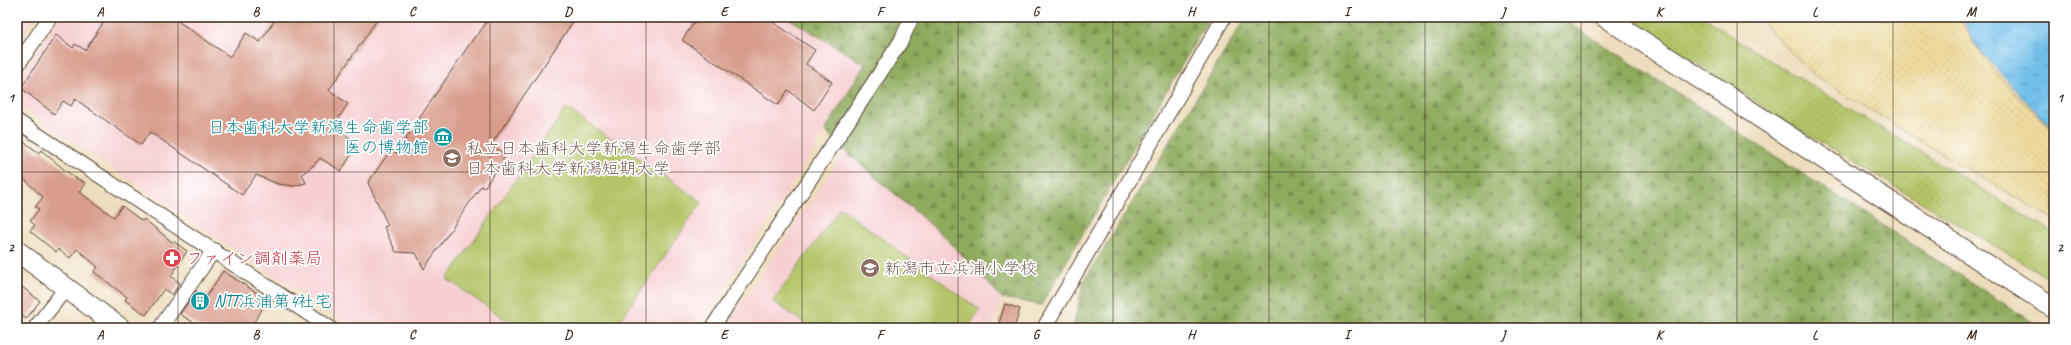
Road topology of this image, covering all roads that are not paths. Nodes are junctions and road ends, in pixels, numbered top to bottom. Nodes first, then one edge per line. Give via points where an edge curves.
1 (50, 17) edge
2 (912, 17) edge
3 (1224, 17) edge
4 (1605, 17) edge
5 (17, 66) edge
6 (17, 121) edge
7 (214, 250) junction
8 (17, 251) edge
9 (66, 288) junction
10 (2054, 308) edge
11 (35, 328) edge
12 (120, 328) edge
13 (160, 328) edge
14 (330, 328) edge
15 (712, 328) edge
16 (1044, 328) edge

1 - 5 street
2 - 15 street via 901,41
3 - 16 street
4 - 10 street
6 - 7 street
7 - 13 street
7 - 14 street
8 - 9 street
9 - 11 street
9 - 12 street

